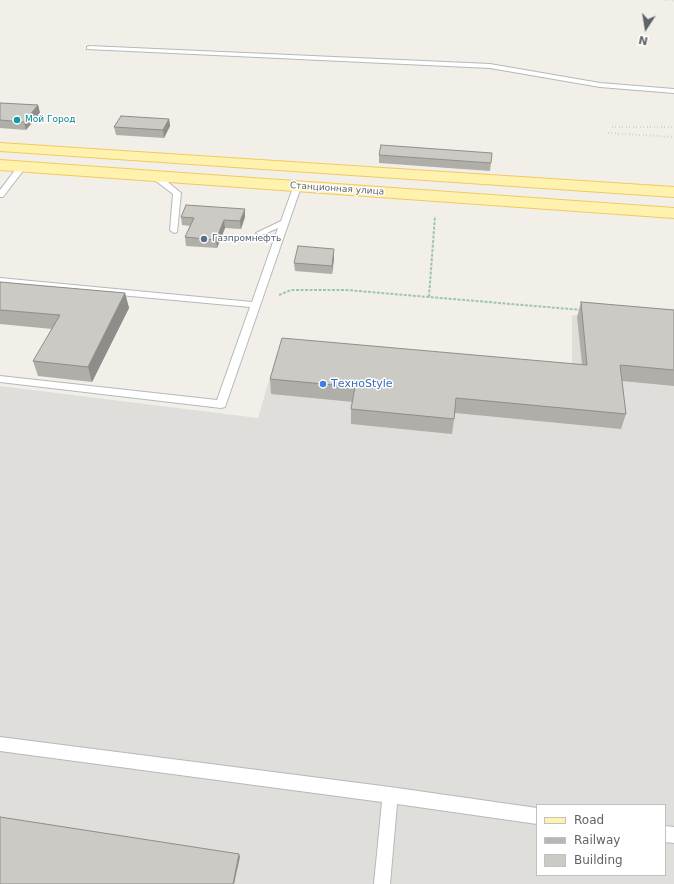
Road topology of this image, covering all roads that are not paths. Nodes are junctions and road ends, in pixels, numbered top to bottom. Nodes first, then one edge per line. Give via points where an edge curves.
1 (89, 48) dead end
2 (674, 91) edge
3 (0, 147) edge
4 (0, 165) edge
5 (22, 166) junction
6 (155, 176) junction
7 (297, 187) junction
8 (674, 192) edge
9 (0, 195) edge
10 (674, 213) edge
11 (284, 223) junction
12 (174, 230) dead end
13 (260, 233) dead end
14 (0, 281) edge
15 (256, 305) junction
16 (0, 379) edge
17 (0, 744) edge
18 (390, 795) junction
19 (536, 816) edge
20 (382, 884) edge

1 - 2 lane via 490,66 600,84
3 - 8 main road, Станционная улица
4 - 5 main road, Станционная улица
5 - 6 main road, Станционная улица
5 - 9 lane
6 - 7 main road, Станционная улица
6 - 12 lane via 177,193
7 - 10 main road, Станционная улица
7 - 11 lane
11 - 13 lane
11 - 15 lane
14 - 15 lane
15 - 16 lane via 221,404
17 - 18 lane
18 - 19 lane
18 - 20 lane

